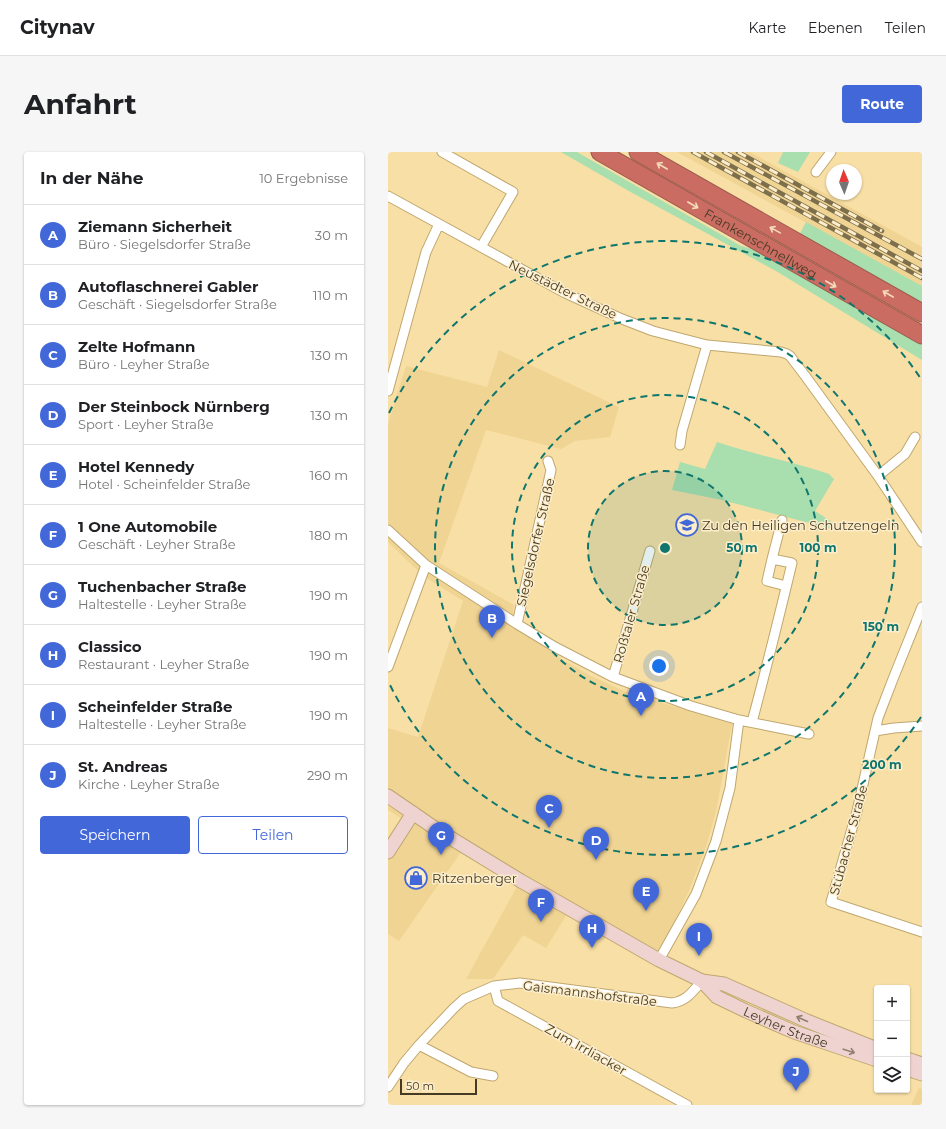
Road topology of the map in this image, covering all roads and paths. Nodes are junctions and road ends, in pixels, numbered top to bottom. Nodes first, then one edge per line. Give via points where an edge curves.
1 (442, 152) edge
2 (600, 152) edge
3 (638, 152) edge
4 (831, 152) edge
5 (816, 172) dead end
6 (388, 196) edge
7 (439, 224) junction
8 (481, 247) junction
9 (922, 313) edge
10 (922, 335) edge
11 (707, 344) junction
12 (388, 391) edge
13 (915, 437) dead end
14 (680, 446) dead end
15 (548, 461) dead end
16 (878, 476) junction
17 (782, 520) dead end
18 (388, 530) edge
19 (922, 542) edge
20 (650, 551) dead end
21 (772, 559) junction
22 (426, 565) junction
23 (786, 586) junction
24 (922, 607) edge
25 (517, 624) junction
26 (388, 666) edge
27 (613, 677) junction
28 (739, 720) junction
29 (752, 722) junction
30 (922, 726) edge
31 (875, 731) junction
32 (809, 734) dead end
33 (388, 796) edge
34 (413, 813) junction
35 (388, 852) edge
36 (922, 932) edge
37 (660, 960) junction
38 (702, 981) junction
39 (494, 986) junction
40 (419, 1045) junction
41 (874, 1048) edge
42 (874, 1059) edge
43 (910, 1060) edge
44 (922, 1064) edge
45 (910, 1070) edge
46 (922, 1074) edge
47 (493, 1076) dead end
48 (388, 1087) edge
49 (687, 1105) edge

1 - 8 street via 513,192
2 -> 10 highway, Frankenschnellweg
9 -> 3 highway, Frankenschnellweg
4 - 5 street
6 - 7 street, Neustädter Straße
7 - 8 street, Neustädter Straße
7 - 12 street via 426,252
8 - 11 street, Neustädter Straße via 594,307 654,330
11 - 14 street
11 - 16 street, Neustädter Straße via 787,354
13 - 16 street via 905,454
15 - 25 street, Siegelsdorfer Straße via 551,470
16 - 19 street
17 - 21 street
18 - 22 street, Siegelsdorfer Straße
20 - 27 street, Roßtaler Straße
21 - 23 street via 767,581
21 - 23 street via 792,563
22 - 25 street, Siegelsdorfer Straße
22 - 26 street
23 - 29 street
24 - 31 street via 888,691
25 - 27 street, Siegelsdorfer Straße
27 - 28 street, Siegelsdorfer Straße via 691,706
28 - 29 street, Siegelsdorfer Straße
28 - 37 street via 730,788 716,840 696,894
29 - 32 street, Siegelsdorfer Straße
30 - 31 street
31 - 36 street, Stübacher Straße via 857,811 831,902
33 - 34 main road, Leyher Straße
34 - 35 main road
34 - 37 main road, Leyher Straße via 521,881
37 - 38 main road, Leyher Straße
38 - 39 street, Gaismannshofstraße via 685,999 672,1003 520,983
41 -> 38 main road, Leyher Straße via 724,984
38 -> 42 main road, Leyher Straße via 718,997 755,1015 805,1036
39 - 40 street, Gaismannshofstraße via 464,999
39 - 49 street, Zum Irrliacker via 498,1001
40 - 47 street via 471,1072
40 - 48 street, Gaismannshofstraße
43 - 44 main road
45 - 46 main road

